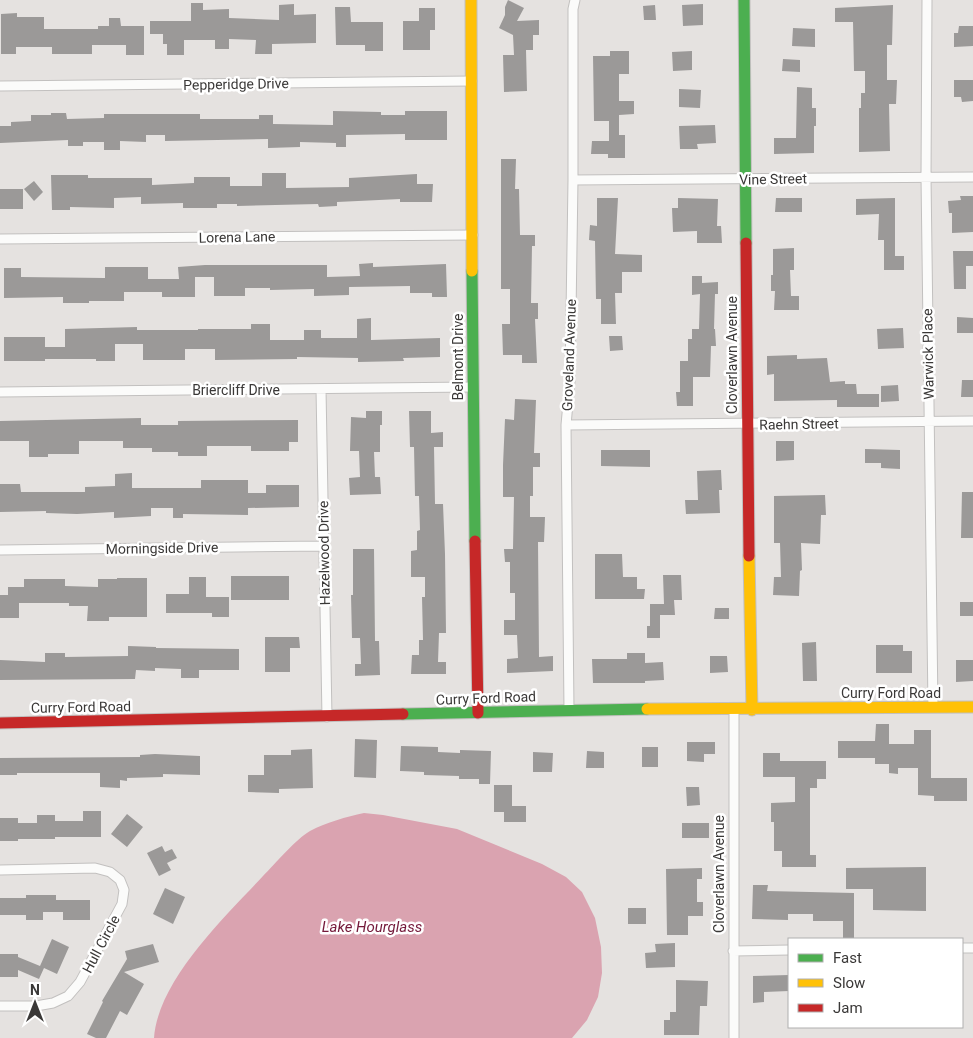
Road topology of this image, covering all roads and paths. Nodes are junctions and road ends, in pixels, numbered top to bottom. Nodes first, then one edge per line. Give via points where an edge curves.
1 (471, 0) edge
2 (575, 0) edge
3 (744, 0) edge
4 (927, 0) edge
5 (472, 81) junction
6 (0, 86) edge
7 (973, 176) edge
8 (926, 177) junction
9 (745, 179) junction
10 (573, 180) junction
11 (473, 235) junction
12 (0, 239) edge
13 (473, 387) junction
14 (322, 389) junction
15 (0, 392) edge
16 (973, 421) edge
17 (929, 422) junction
18 (566, 425) junction
19 (747, 425) junction
20 (323, 546) junction
21 (0, 550) edge
22 (932, 707) junction
23 (973, 707) edge
24 (569, 710) junction
25 (734, 710) junction
26 (752, 710) junction
27 (478, 713) junction
28 (327, 717) junction
29 (0, 723) edge
30 (0, 870) edge
31 (733, 950) junction
32 (788, 950) edge
33 (0, 1006) edge
34 (734, 1038) edge

1 - 5 street, Belmont Drive
2 - 10 street, Groveland Avenue via 572,9
3 - 9 street, Cloverlawn Avenue
4 - 8 street, Warwick Place
5 - 6 street, Pepperidge Drive
5 - 11 street, Belmont Drive
7 - 8 street, Vine Street
8 - 9 street, Vine Street
8 - 17 street, Warwick Place
9 - 10 street, Vine Street
9 - 19 street, Cloverlawn Avenue
10 - 18 street, Groveland Avenue via 570,381
11 - 12 street, Lorena Lane
11 - 13 street, Belmont Drive
13 - 14 street, Briercliff Drive
13 - 27 street, Belmont Drive
14 - 15 street, Briercliff Drive
14 - 20 street, Hazelwood Drive
16 - 17 street, Raehn Street
17 - 19 street, Raehn Street
17 - 22 street, Warwick Place
18 - 19 street, Raehn Street
18 - 24 street, Groveland Avenue
19 - 26 street, Cloverlawn Avenue
20 - 21 street, Morningside Drive
20 - 28 street, Hazelwood Drive
22 - 23 street, Curry Ford Road
22 - 26 street, Curry Ford Road
24 - 25 street, Curry Ford Road
24 - 27 street, Curry Ford Road
25 - 26 street, Curry Ford Road
25 - 31 street, Cloverlawn Avenue
27 - 28 street, Curry Ford Road
28 - 29 street, Curry Ford Road
30 - 33 street, Hull Circle via 95,868 110,872 120,880 124,890 122,904 80,982 68,996 54,1003 36,1006
31 - 32 street
31 - 34 street, Cloverlawn Avenue

